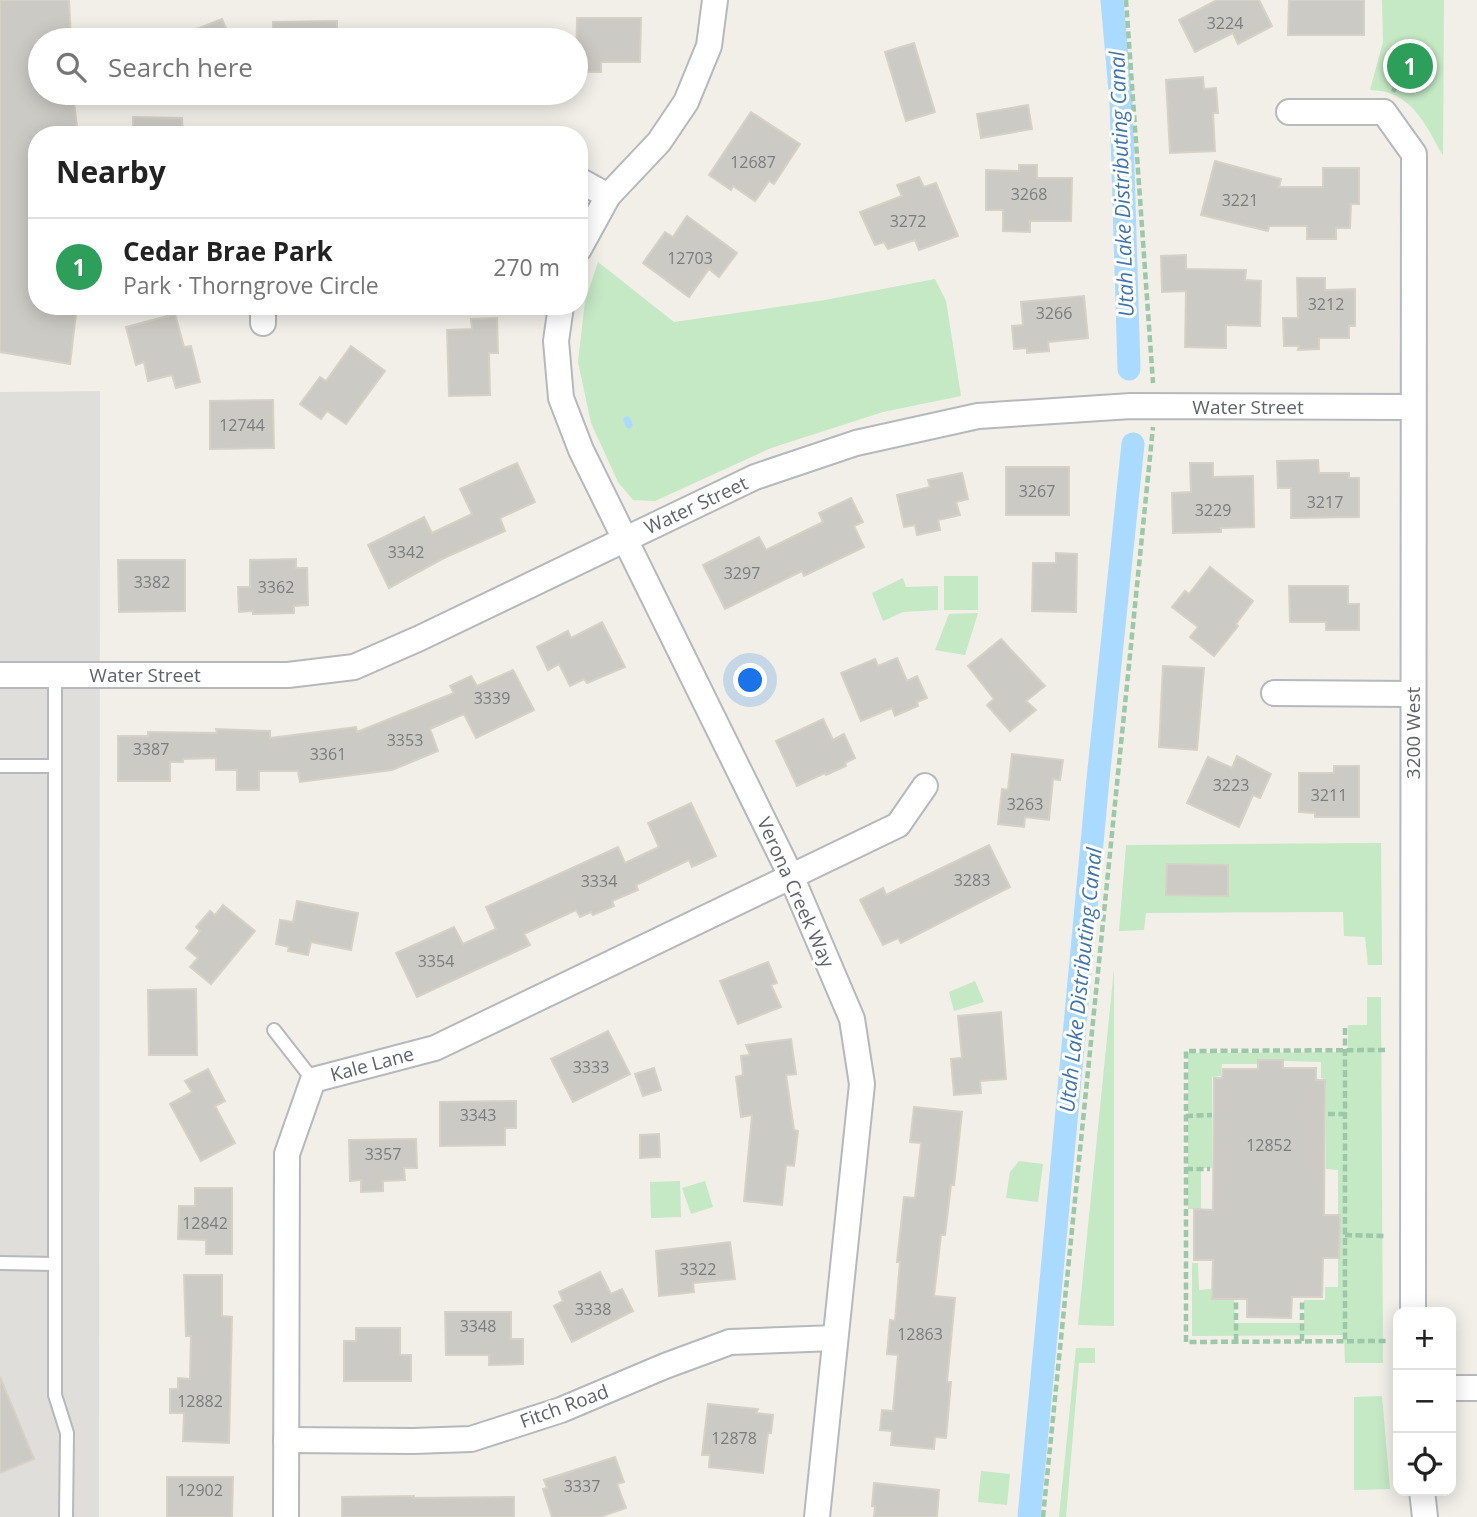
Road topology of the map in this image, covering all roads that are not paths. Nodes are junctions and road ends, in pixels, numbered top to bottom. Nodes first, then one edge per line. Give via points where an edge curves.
1 (715, 0) edge
2 (1289, 112) dead end
3 (588, 185) edge
4 (608, 197) junction
5 (588, 233) edge
6 (560, 315) edge
7 (1413, 407) junction
8 (624, 539) junction
9 (0, 675) edge
10 (55, 675) junction
11 (1274, 693) dead end
12 (1412, 694) junction
13 (0, 766) edge
14 (55, 766) junction
15 (925, 786) dead end
16 (791, 876) junction
17 (274, 1030) dead end
18 (313, 1080) junction
19 (0, 1263) edge
20 (55, 1264) junction
21 (1413, 1307) edge
22 (835, 1338) junction
23 (1456, 1388) edge
24 (1477, 1388) edge
25 (286, 1440) junction
26 (1423, 1496) edge
27 (66, 1517) edge
28 (286, 1517) edge
29 (817, 1517) edge
30 (1425, 1517) edge

1 - 4 street via 709,46 685,102 659,142
2 - 7 street, 3200 West via 1384,112 1415,154
3 - 4 street
4 - 5 street
6 - 8 street, Verona Creek Way via 556,341 561,398
7 - 8 street, Water Street via 1131,406 978,416 856,443 755,477
7 - 12 street, 3200 West
8 - 10 street, Water Street via 354,667 288,675
8 - 16 street, Verona Creek Way
9 - 10 street, Water Street
10 - 14 lane
11 - 12 street
12 - 21 street, 3200 West
13 - 14 lane
14 - 20 lane
15 - 16 street, Kale Lane via 898,825
16 - 18 street, Kale Lane via 435,1048
16 - 22 street, Verona Creek Way via 852,1019 862,1084
17 - 18 lane
18 - 25 street, Kale Lane via 286,1154
19 - 20 lane
20 - 27 lane via 55,1395 67,1433
22 - 25 street, Fitch Road via 730,1342 561,1410 471,1439
22 - 29 street, Verona Creek Way
23 - 24 street
25 - 28 street, Kale Lane
26 - 30 street

